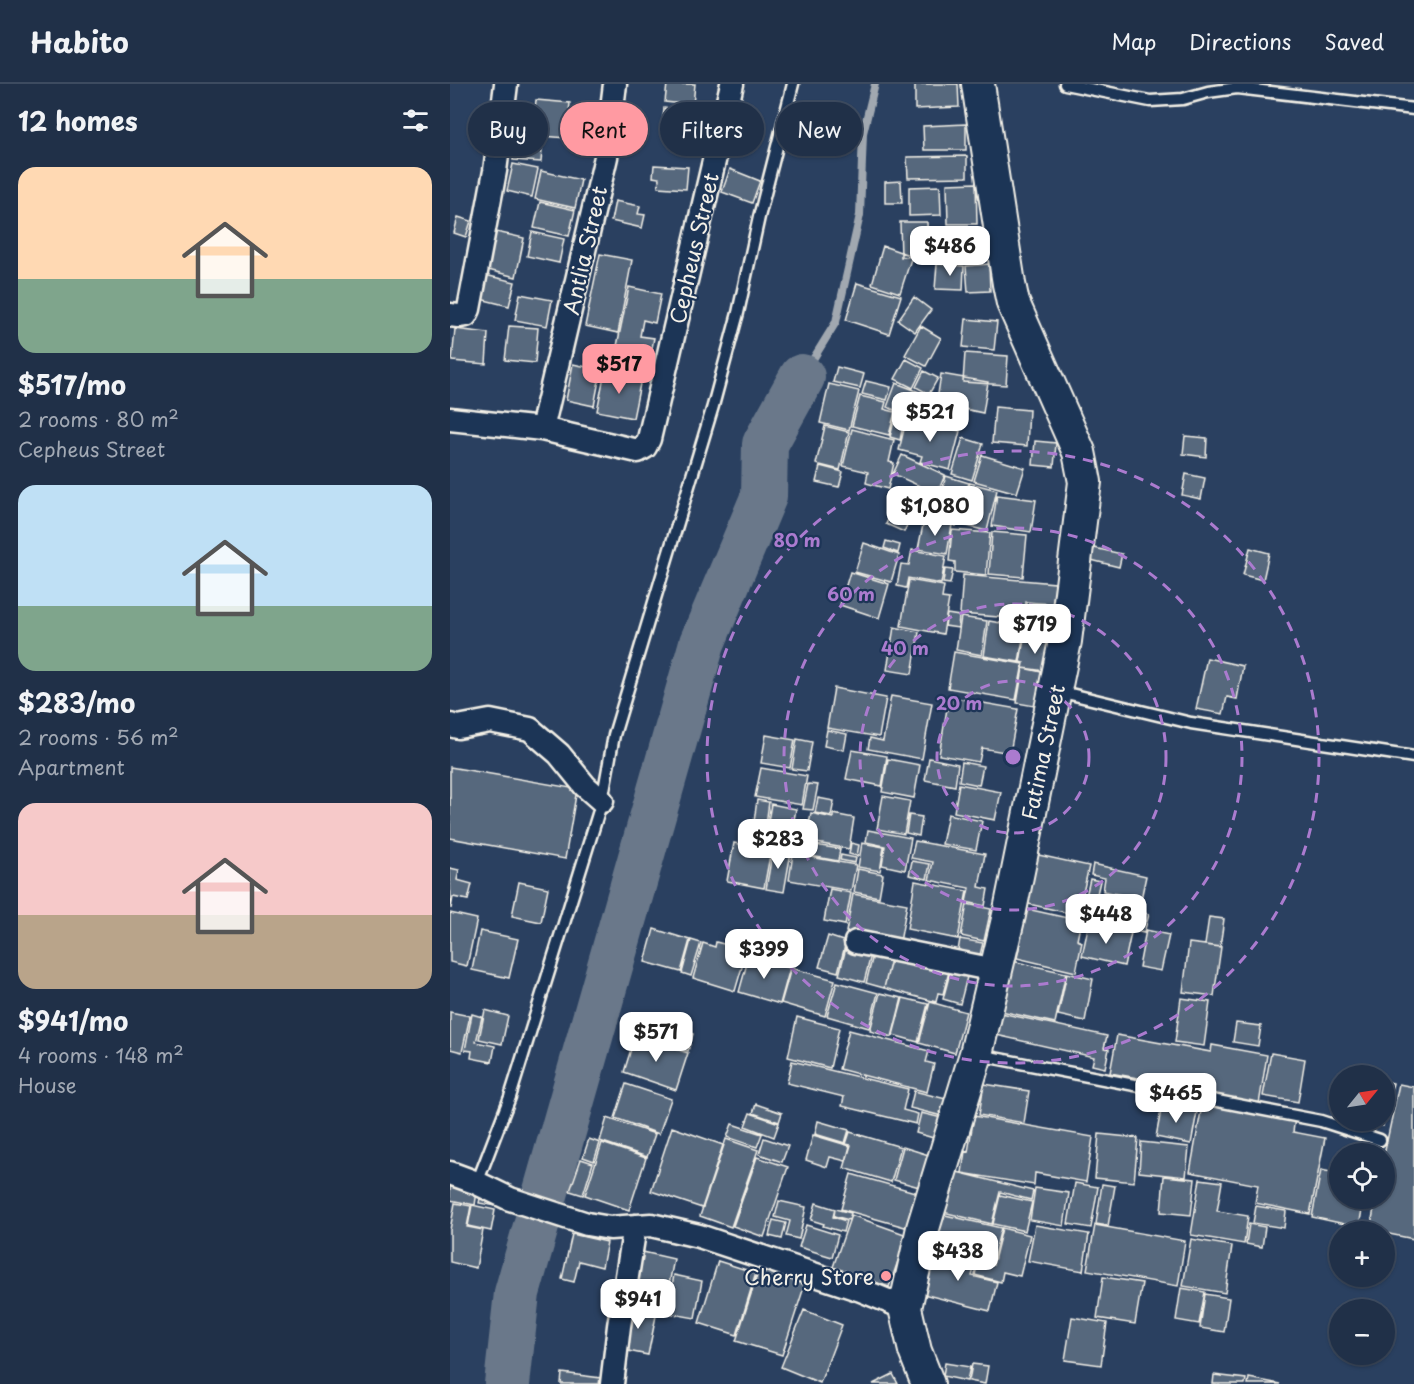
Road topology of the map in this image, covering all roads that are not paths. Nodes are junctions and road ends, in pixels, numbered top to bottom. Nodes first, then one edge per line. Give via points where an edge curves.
1 (506, 84) edge
2 (607, 84) edge
3 (615, 84) edge
4 (732, 84) edge
5 (793, 84) edge
6 (978, 84) edge
7 (1065, 84) edge
8 (1414, 109) edge
9 (450, 315) edge
10 (450, 419) edge
11 (542, 429) junction
12 (1055, 690) junction
13 (453, 729) edge
14 (1414, 757) edge
15 (602, 801) junction
16 (856, 942) dead end
17 (995, 970) junction
18 (976, 1054) junction
19 (1380, 1140) dead end
20 (450, 1173) edge
21 (477, 1183) junction
22 (635, 1226) junction
23 (904, 1308) junction
24 (612, 1384) edge
25 (928, 1384) edge

1 - 9 street via 495,171 469,309 466,315
2 - 3 street
3 - 11 street, Antlia Street via 606,157
4 - 11 street, Cepheus Street via 645,447 638,451
5 - 15 lane via 738,313 614,735
6 - 12 street, Fatima Street via 1013,303 1079,452 1085,482
7 - 8 lane via 1150,101 1237,88
10 - 11 street
12 - 14 lane via 1191,723
12 - 17 street, Fatima Street
13 - 15 street via 490,721 530,729
15 - 21 lane via 510,1096
16 - 17 street
17 - 18 street, Fatima Street
18 - 19 lane via 1321,1121
18 - 23 street, Fatima Street via 923,1228
20 - 21 street
21 - 22 street via 510,1199 587,1224 610,1228
22 - 23 street via 651,1225 699,1236
22 - 24 street
23 - 25 street, Fatima Street

